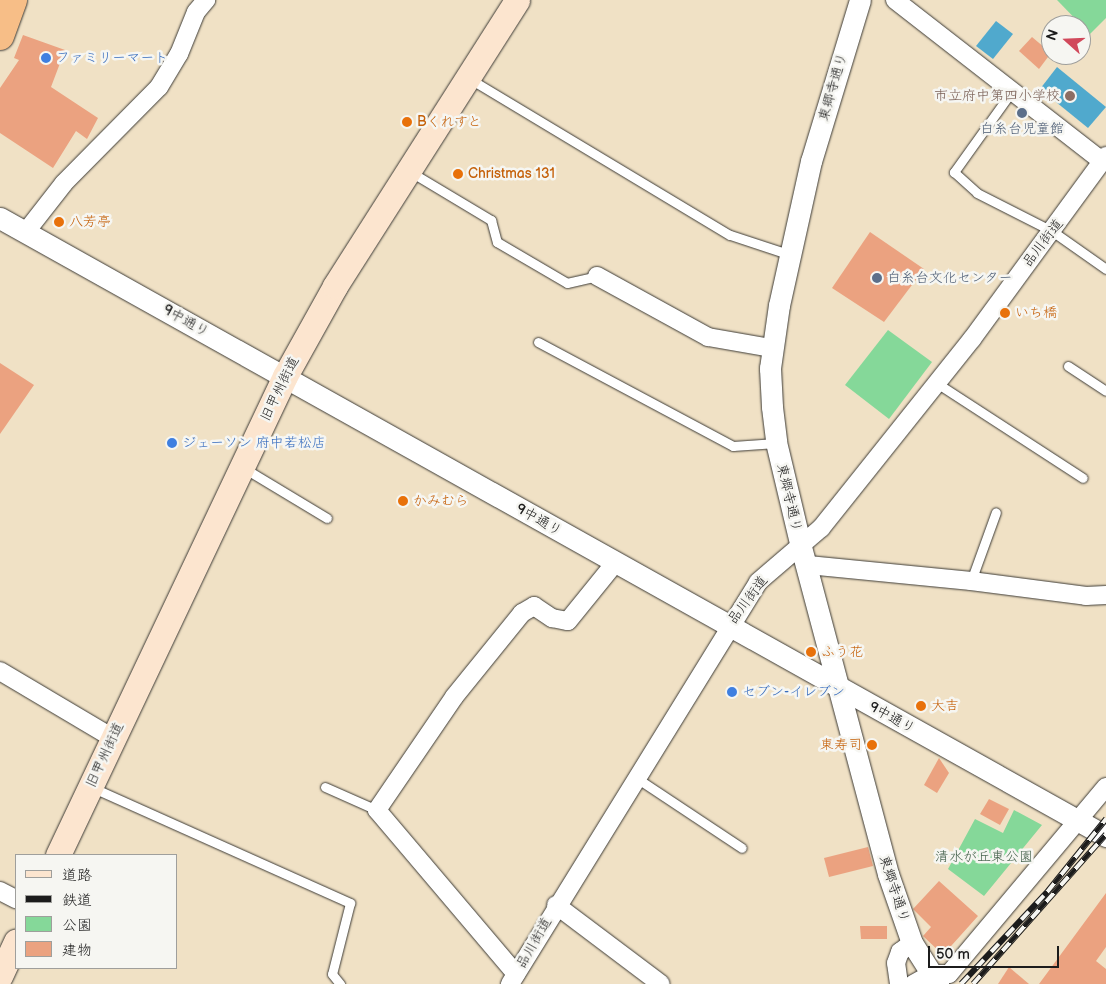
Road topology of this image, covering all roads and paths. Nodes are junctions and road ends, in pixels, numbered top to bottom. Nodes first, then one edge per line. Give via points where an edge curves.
1 (13, 0) edge
2 (206, 0) edge
3 (517, 0) edge
4 (860, 0) edge
5 (895, 0) edge
6 (0, 36) edge
7 (469, 78) junction
8 (1012, 91) junction
9 (1104, 159) edge
10 (408, 171) junction
11 (0, 218) edge
12 (1052, 231) junction
13 (25, 233) junction
14 (791, 255) junction
15 (1106, 269) edge
16 (597, 276) joint
17 (538, 342) dead end
18 (772, 348) junction
19 (1068, 366) dead end
20 (285, 376) junction
21 (935, 382) junction
22 (1106, 391) edge
23 (776, 442) junction
24 (242, 467) junction
25 (1083, 478) dead end
26 (996, 512) dead end
27 (327, 518) dead end
28 (804, 556) junction
29 (615, 563) junction
30 (971, 581) junction
31 (1106, 594) edge
32 (728, 626) junction
33 (0, 671) edge
34 (840, 689) junction
35 (113, 738) junction
36 (635, 777) junction
37 (91, 786) junction
38 (325, 787) dead end
39 (1106, 787) edge
40 (378, 810) junction
41 (1079, 820) junction
42 (1106, 836) edge
43 (742, 848) dead end
44 (58, 854) edge
45 (0, 891) edge
46 (15, 898) edge
47 (556, 905) junction
48 (912, 943) junction
49 (15, 944) edge
50 (0, 976) edge
51 (513, 979) edge
52 (927, 981) edge
53 (340, 984) edge
54 (661, 984) edge
55 (899, 984) edge

1 - 6 highway
2 - 13 street via 196,12 179,54 159,87 64,183
3 - 7 main road, 旧甲州街道
4 - 14 street, 東郷寺通り via 812,161
5 - 8 street
7 - 10 main road, 旧甲州街道
7 - 14 lane via 730,235
8 - 9 street
8 - 12 lane via 954,172 977,194
9 - 12 street, 品川街道
10 - 16 lane via 491,220 497,242 567,283
10 - 20 main road, 旧甲州街道 via 335,286
11 - 13 street, 9中通り
12 - 15 lane
12 - 21 street, 品川街道
13 - 20 street, 9中通り
14 - 18 street, 東郷寺通り
16 - 18 street via 708,337
17 - 23 lane via 733,446
18 - 23 street, 東郷寺通り via 772,408
19 - 22 lane
20 - 24 main road, 旧甲州街道
20 - 29 street, 9中通り
21 - 25 lane
21 - 28 street, 品川街道 via 821,528
23 - 28 street, 東郷寺通り
24 - 27 lane
24 - 35 main road, 旧甲州街道
26 - 30 lane
28 - 30 street
28 - 32 street, 品川街道 via 781,560 758,582
28 - 34 street, 東郷寺通り
29 - 32 street, 9中通り
29 - 40 street via 568,621 552,618 534,606 522,614 454,697
30 - 31 street via 1086,596
32 - 34 street, 9中通り
32 - 36 street, 品川街道
33 - 35 street
34 - 41 street, 9中通り
34 - 48 street, 東郷寺通り via 888,874
35 - 37 main road, 旧甲州街道
36 - 43 lane
36 - 47 street, 品川街道
37 - 44 main road, 旧甲州街道
37 - 53 lane via 350,903 332,974
38 - 40 lane
39 - 41 street
40 - 51 street
41 - 42 street, 9中通り
41 - 52 street via 949,974
45 - 46 street
47 - 51 street, 品川街道
47 - 54 street
48 - 52 street, 東郷寺通り
48 - 55 street via 900,952 896,963
49 - 50 main road

